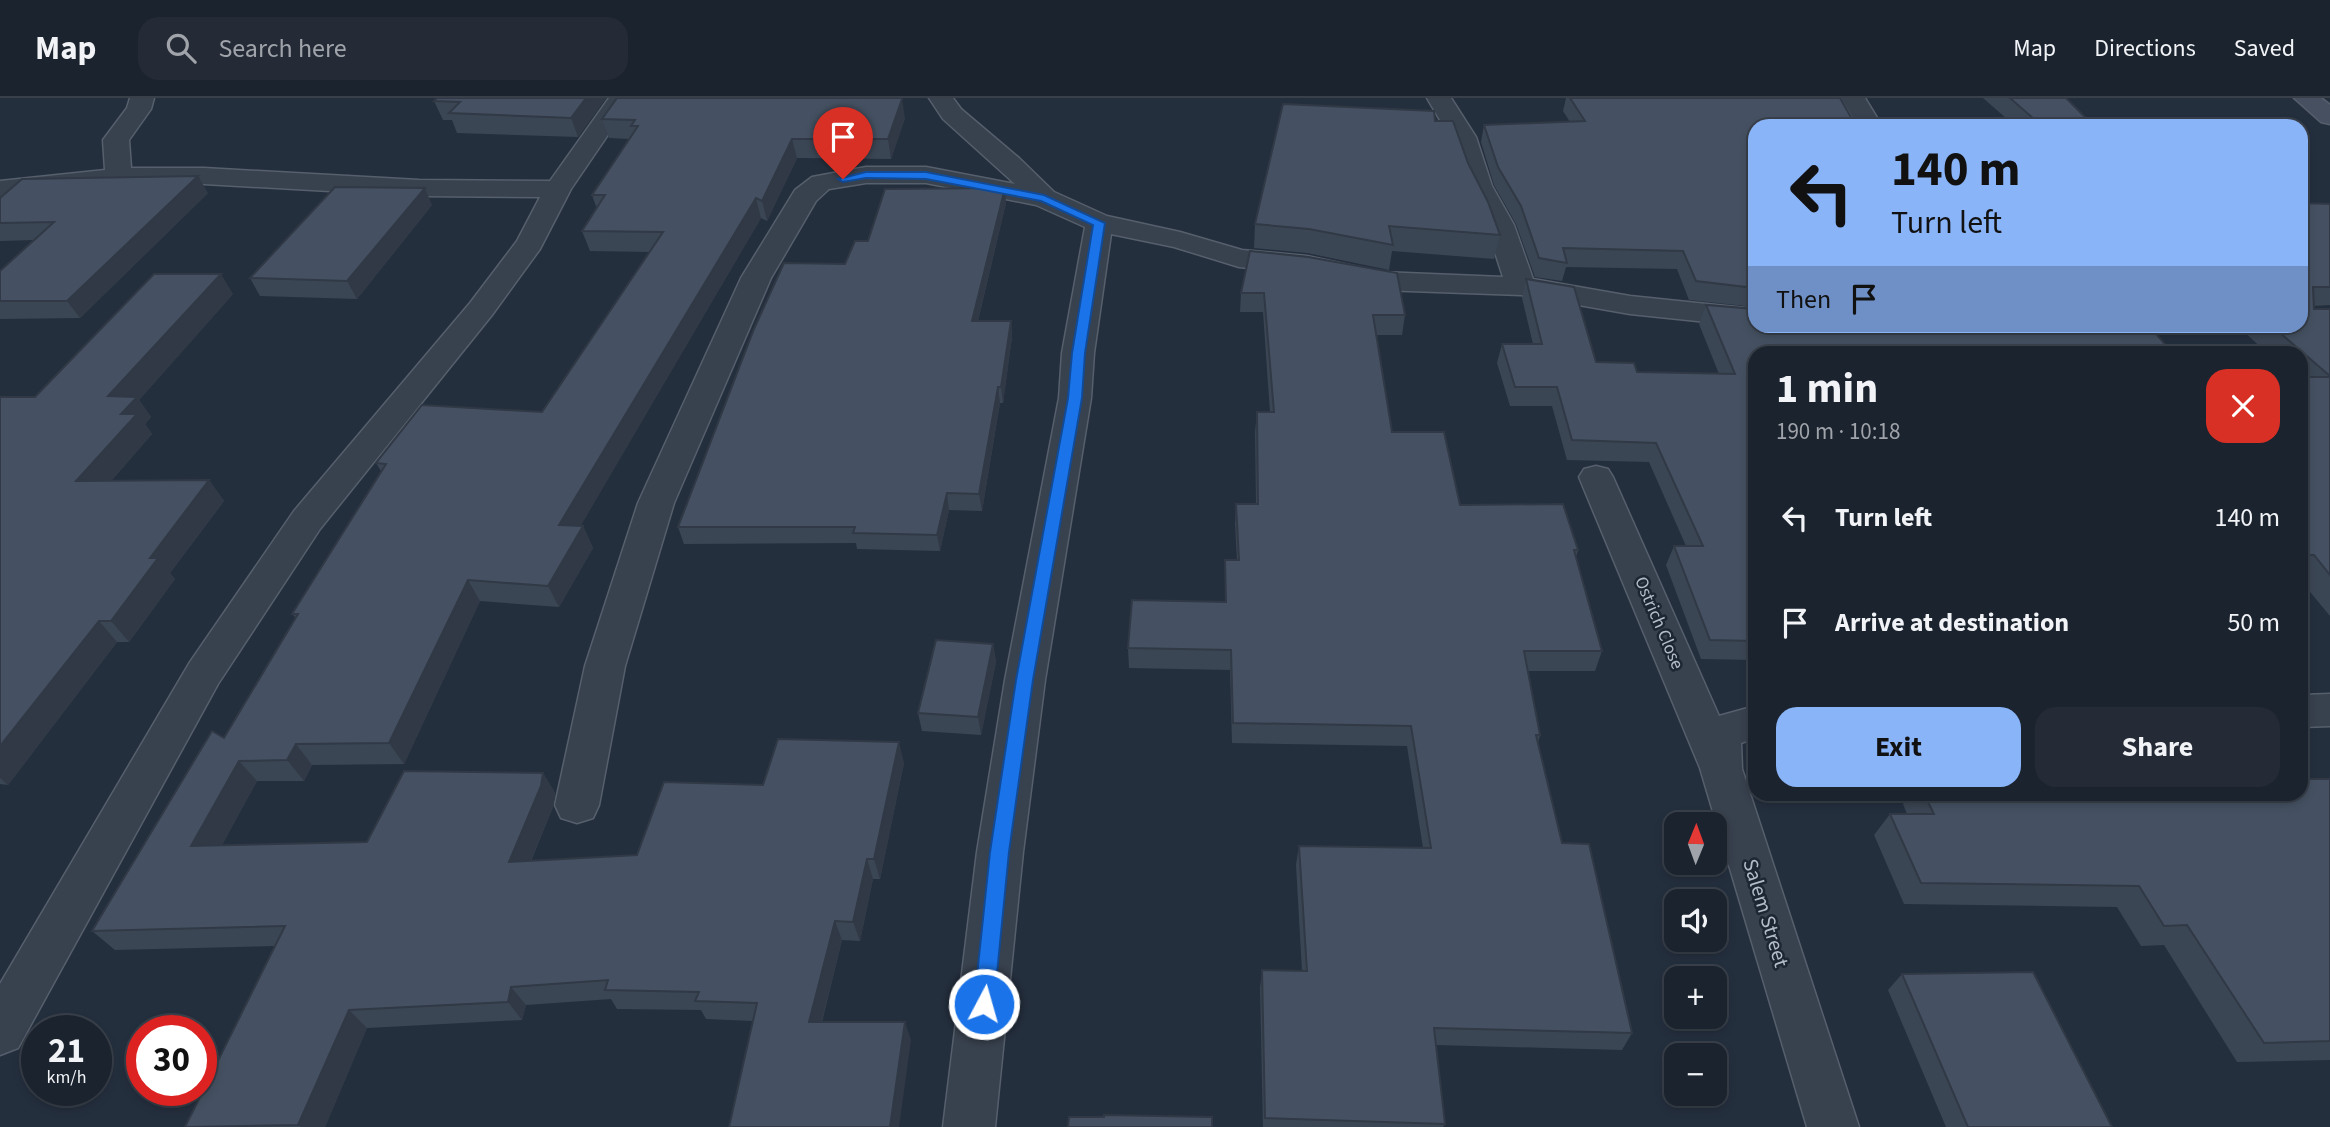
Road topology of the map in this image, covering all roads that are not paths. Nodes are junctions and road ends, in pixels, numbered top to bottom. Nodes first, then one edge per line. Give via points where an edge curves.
1 (142, 98) edge
2 (621, 98) edge
3 (941, 98) edge
4 (1439, 98) edge
5 (1853, 98) edge
6 (2306, 98) edge
7 (2330, 117) edge
8 (1866, 119) edge
9 (119, 176) junction
10 (0, 189) edge
11 (558, 189) junction
12 (1044, 198) junction
13 (1099, 223) junction
14 (1521, 286) junction
15 (1748, 317) edge
16 (1597, 477) dead end
17 (2330, 710) edge
18 (2308, 711) edge
19 (1748, 722) edge
20 (1721, 769) junction
21 (577, 805) dead end
22 (0, 1031) edge
23 (969, 1127) edge
24 (1833, 1127) edge

1 - 9 street via 116,141
2 - 11 street
3 - 12 street via 952,114
4 - 14 street via 1463,137
5 - 8 street
6 - 7 street
9 - 10 street
9 - 11 street
11 - 22 street via 522,254 307,520 204,673
12 - 13 street
12 - 21 street via 926,175 866,175 821,183 806,196 756,278 656,503 605,666
13 - 14 street via 1239,258 1307,265 1381,281
13 - 23 street via 1075,398 1024,680
14 - 15 street via 1630,305
16 - 20 street, Ostrich Close
17 - 18 street
19 - 20 street, Salem Street via 1719,734
20 - 24 street, Salem Street

